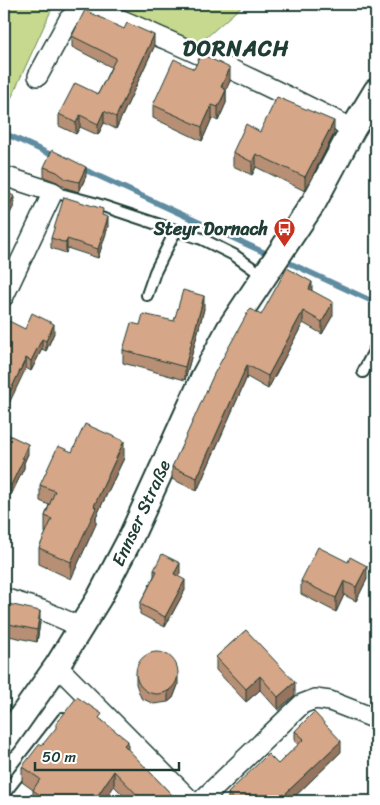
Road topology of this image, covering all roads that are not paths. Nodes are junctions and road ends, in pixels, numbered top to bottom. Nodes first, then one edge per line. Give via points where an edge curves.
1 (38, 76) dead end
2 (376, 91) edge
3 (353, 129) junction
4 (4, 176) edge
5 (53, 192) junction
6 (176, 230) junction
7 (274, 264) junction
8 (147, 295) dead end
9 (4, 296) edge
10 (376, 347) edge
11 (363, 372) dead end
12 (4, 598) edge
13 (81, 628) junction
14 (57, 666) junction
15 (77, 700) junction
16 (376, 719) edge
17 (4, 741) edge
18 (4, 794) edge
19 (191, 801) edge
20 (201, 801) edge

1 - 3 street via 69,19 88,10 154,34
2 - 3 street, Ennser Straße
3 - 7 street, Ennser Straße via 326,182
4 - 5 street
5 - 6 lane
5 - 9 street
6 - 7 lane via 234,255
6 - 8 lane
7 - 13 street, Ennser Straße via 229,329 204,376 130,539
10 - 11 lane
12 - 13 street via 42,610
13 - 14 street, Ennser Straße
14 - 15 street
14 - 17 street, Ennser Straße
15 - 18 lane
15 - 19 street
16 - 20 street via 330,701 315,699 302,704

